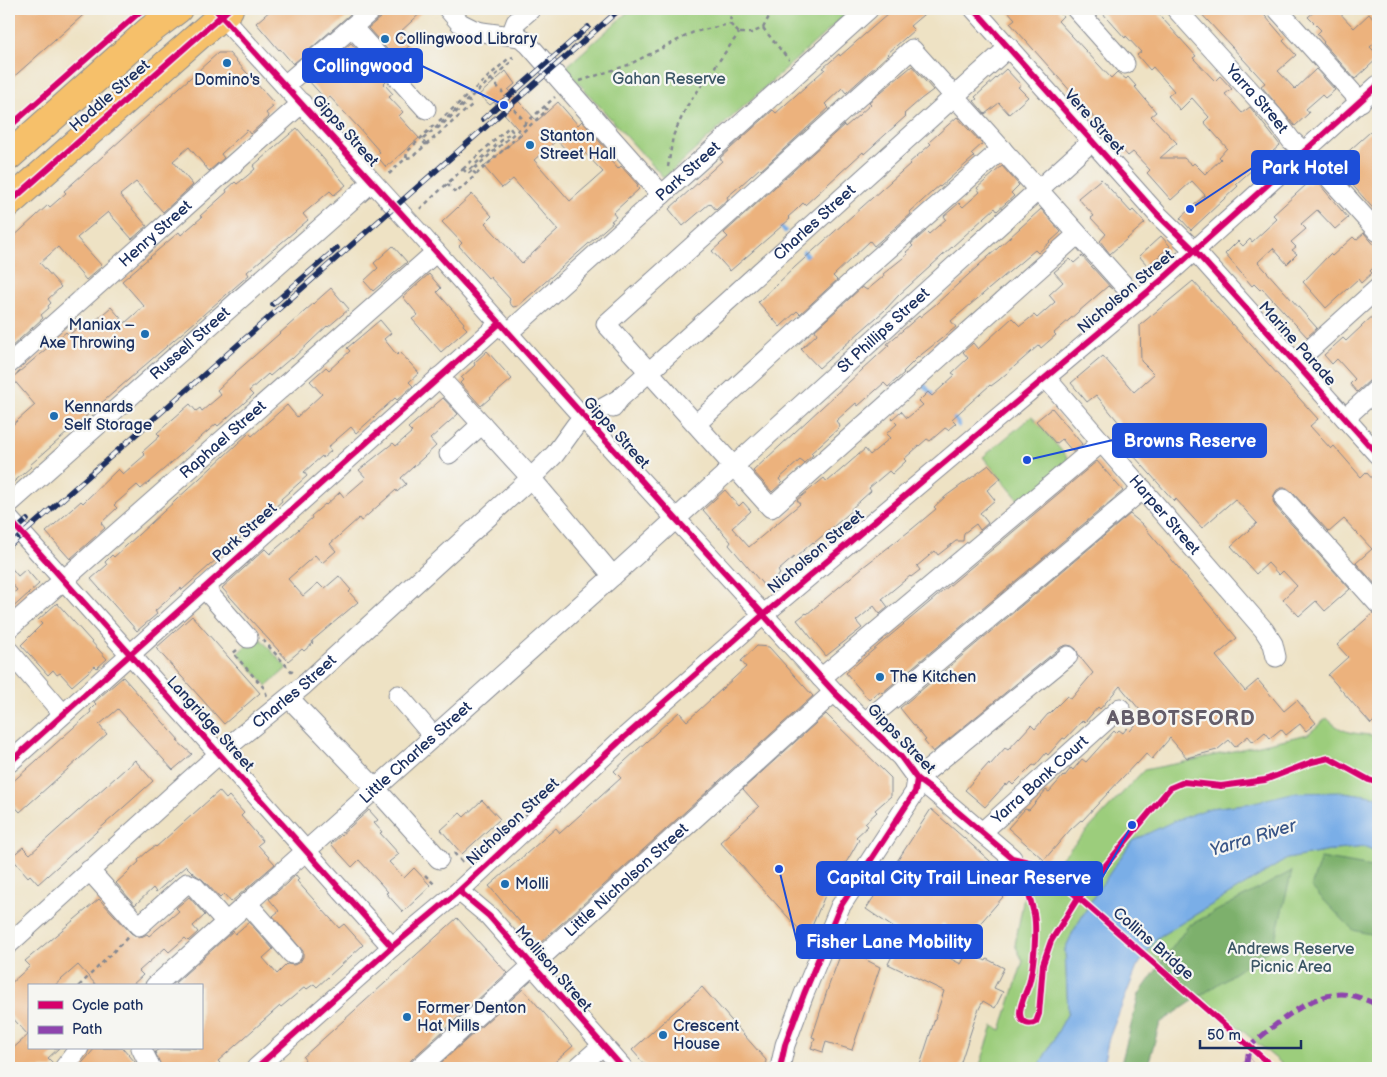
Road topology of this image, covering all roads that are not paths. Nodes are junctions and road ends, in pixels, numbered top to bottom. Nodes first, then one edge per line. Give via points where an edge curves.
1 (178, 9) edge
2 (373, 9) edge
3 (448, 9) edge
4 (531, 9) edge
5 (870, 9) edge
6 (974, 9) edge
7 (1076, 9) edge
8 (1176, 9) edge
9 (1277, 9) edge
10 (222, 11) edge
11 (352, 27) junction
12 (511, 35) junction
13 (1008, 47) junction
14 (1125, 64) dead end
15 (285, 85) junction
16 (1378, 86) edge
17 (955, 97) junction
18 (1360, 102) junction
19 (302, 103) junction
20 (430, 117) road end
21 (1092, 141) junction
22 (1002, 149) junction
23 (1304, 152) junction
24 (9, 156) edge
25 (381, 178) junction
26 (1039, 190) junction
27 (662, 195) junction
28 (9, 203) edge
29 (1378, 232) edge
30 (1078, 234) junction
31 (1195, 251) junction
32 (436, 252) junction
33 (1378, 288) edge
34 (1137, 300) junction
35 (503, 328) junction
36 (1295, 363) junction
37 (9, 364) edge
38 (649, 372) junction
39 (439, 376) junction
40 (1046, 378) junction
41 (1378, 388) edge
42 (1345, 418) junction
43 (482, 424) junction
44 (589, 424) junction
45 (696, 424) junction
46 (1102, 442) junction
47 (449, 454) dead end
48 (1378, 455) edge
49 (733, 466) junction
50 (531, 478) junction
51 (1142, 489) junction
52 (1284, 499) dead end
53 (9, 504) edge
54 (9, 519) edge
55 (676, 519) junction
56 (614, 576) junction
57 (64, 580) junction
58 (204, 588) junction
59 (1378, 604) edge
60 (763, 615) junction
61 (9, 628) edge
62 (248, 639) road end
63 (129, 654) junction
64 (10, 656) edge
65 (1068, 656) dead end
66 (1276, 657) dead end
67 (828, 685) junction
68 (398, 695) dead end
69 (284, 703) junction
70 (1120, 708) dead end
71 (63, 714) junction
72 (865, 722) junction
73 (434, 737) junction
74 (220, 754) junction
75 (9, 762) edge
76 (917, 779) junction
77 (376, 789) junction
78 (982, 832) junction
79 (305, 851) junction
80 (446, 854) road end
81 (1012, 858) dead end
82 (89, 870) junction
83 (459, 891) junction
84 (247, 904) junction
85 (226, 922) junction
86 (9, 944) edge
87 (392, 947) junction
88 (292, 954) dead end
89 (533, 966) junction
90 (157, 984) edge
91 (602, 1046) junction
92 (78, 1050) edge
93 (142, 1050) edge
94 (64, 1068) edge
95 (151, 1068) edge
96 (256, 1068) edge
97 (419, 1068) edge
98 (577, 1068) edge
99 (623, 1068) edge
100 (780, 1068) edge

1 - 24 highway, Hoddle Street
2 - 11 street
3 - 12 street via 460,23 472,29
4 - 12 street via 516,22
5 - 27 street, Park Street
6 - 13 street, Vere Street
7 - 14 street
8 - 23 street, Yarra Street
9 - 18 street
10 - 15 street, Gipps Street
10 - 28 highway, Hoddle Street
11 - 15 street
11 - 20 street
12 - 27 street via 520,37 529,45
13 - 17 street, Charles Street
13 - 21 street, Vere Street
15 - 19 street, Gipps Street
16 - 18 street, Nicholson Street
17 - 22 street
17 - 38 street, Charles Street
17 - 38 street via 912,49 606,324
18 - 23 street, Nicholson Street
19 - 25 street, Gipps Street
19 - 37 street, Henry Street
21 - 26 street, St Phillips Street
21 - 31 street, Vere Street
22 - 26 street
22 - 45 street
23 - 29 street, Yarra Street
23 - 31 street, Nicholson Street
25 - 32 street, Gipps Street
25 - 53 street, Russell Street
26 - 30 street
26 - 49 street, St Phillips Street
27 - 35 street, Park Street
30 - 34 street
30 - 49 street via 771,508
31 - 34 street, Nicholson Street
31 - 36 street, Marine Parade
32 - 35 street, Gipps Street
32 - 57 street, Raphael Street
33 - 36 street
34 - 40 street, Nicholson Street
35 - 39 street, Park Street
35 - 44 street, Gipps Street
36 - 42 street, Marine Parade
38 - 44 street, Charles Street via 619,399 608,416
38 - 45 street
39 - 43 street
39 - 58 street, Park Street
40 - 46 street, Harper Street
40 - 60 street, Nicholson Street
41 - 42 street
42 - 48 street, Marine Parade
43 - 47 street
43 - 50 street
44 - 50 street, Charles Street via 572,429 555,454
44 - 55 street, Gipps Street
45 - 49 street
46 - 51 street, Harper Street
46 - 67 street, Little Nicholson Street
49 - 55 street, St Phillips Street
50 - 56 street
50 - 69 street, Charles Street
51 - 66 street, Harper Street via 1264,630 1273,644
51 - 72 street
52 - 59 street
54 - 57 street, Langridge Street
55 - 56 street, Little Charles Street
55 - 60 street, Gipps Street
56 - 73 street, Little Charles Street
57 - 61 street, Raphael Street
57 - 63 street, Langridge Street
58 - 62 street
58 - 63 street, Park Street
60 - 67 street, Gipps Street
60 - 83 street, Nicholson Street via 626,736
63 - 71 street, Park Street
63 - 74 street, Langridge Street
64 - 71 street
65 - 76 street
67 - 72 street, Gipps Street
67 - 89 street, Little Nicholson Street
68 - 73 street
69 - 74 street, Charles Street
69 - 77 street
70 - 78 street, Yarra Bank Court
71 - 75 street, Park Street
72 - 76 street, Gipps Street via 901,757
73 - 77 street, Little Charles Street
74 - 79 street, Langridge Street
74 - 82 street, Charles Street
76 - 78 street, Gipps Street
76 - 100 street via 915,792 840,907 788,1036
77 - 79 street, Little Charles Street
77 - 80 street
78 - 81 street, Gipps Street
79 - 84 street, Little Charles Street
79 - 87 street, Langridge Street
82 - 85 street via 139,926 187,883 195,887
82 - 86 street, Charles Street
83 - 87 street, Nicholson Street
83 - 89 street, Mollison Street via 489,916
84 - 85 street, Little Charles Street
84 - 88 street
85 - 90 street, Little Charles Street
87 - 96 street, Nicholson Street
89 - 91 street, Mollison Street
89 - 97 street, Little Nicholson Street
91 - 98 street
91 - 99 street, Mollison Street
92 - 94 street
93 - 95 street

